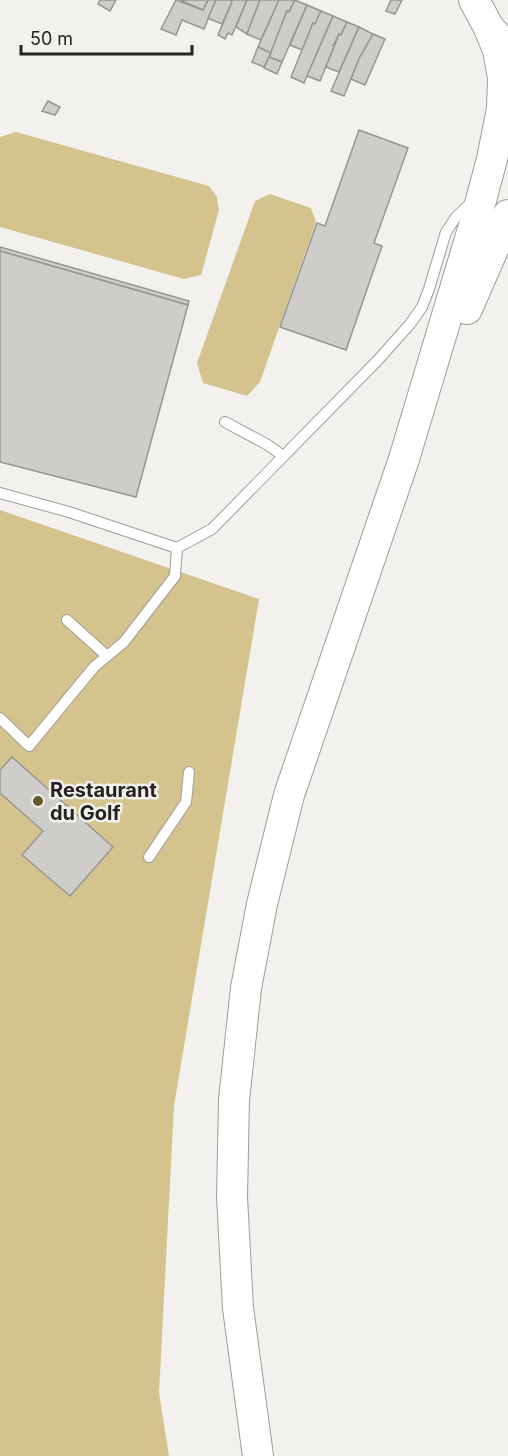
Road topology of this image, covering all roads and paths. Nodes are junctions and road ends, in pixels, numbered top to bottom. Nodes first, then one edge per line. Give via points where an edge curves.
1 (484, 16) edge
2 (484, 191) junction
3 (508, 215) edge
4 (225, 422) dead end
5 (283, 456) junction
6 (404, 459) junction
7 (0, 493) edge
8 (177, 548) junction
9 (67, 620) dead end
10 (106, 656) junction
11 (0, 718) edge
12 (189, 772) dead end
13 (149, 857) dead end
14 (251, 1391) junction
15 (258, 1456) edge
16 (271, 1456) edge

1 - 2 main road via 502,64 503,94
2 - 5 lane via 446,232 429,290 410,324
2 - 6 main road
3 - 6 main road
4 - 5 lane
5 - 8 lane via 212,529
6 - 14 main road via 289,795 246,988 234,1100 232,1197 236,1286
7 - 8 lane
8 - 10 lane via 175,576 124,642
9 - 10 lane
10 - 11 lane via 29,746
12 - 13 lane via 186,801
14 - 15 main road
14 - 16 main road

